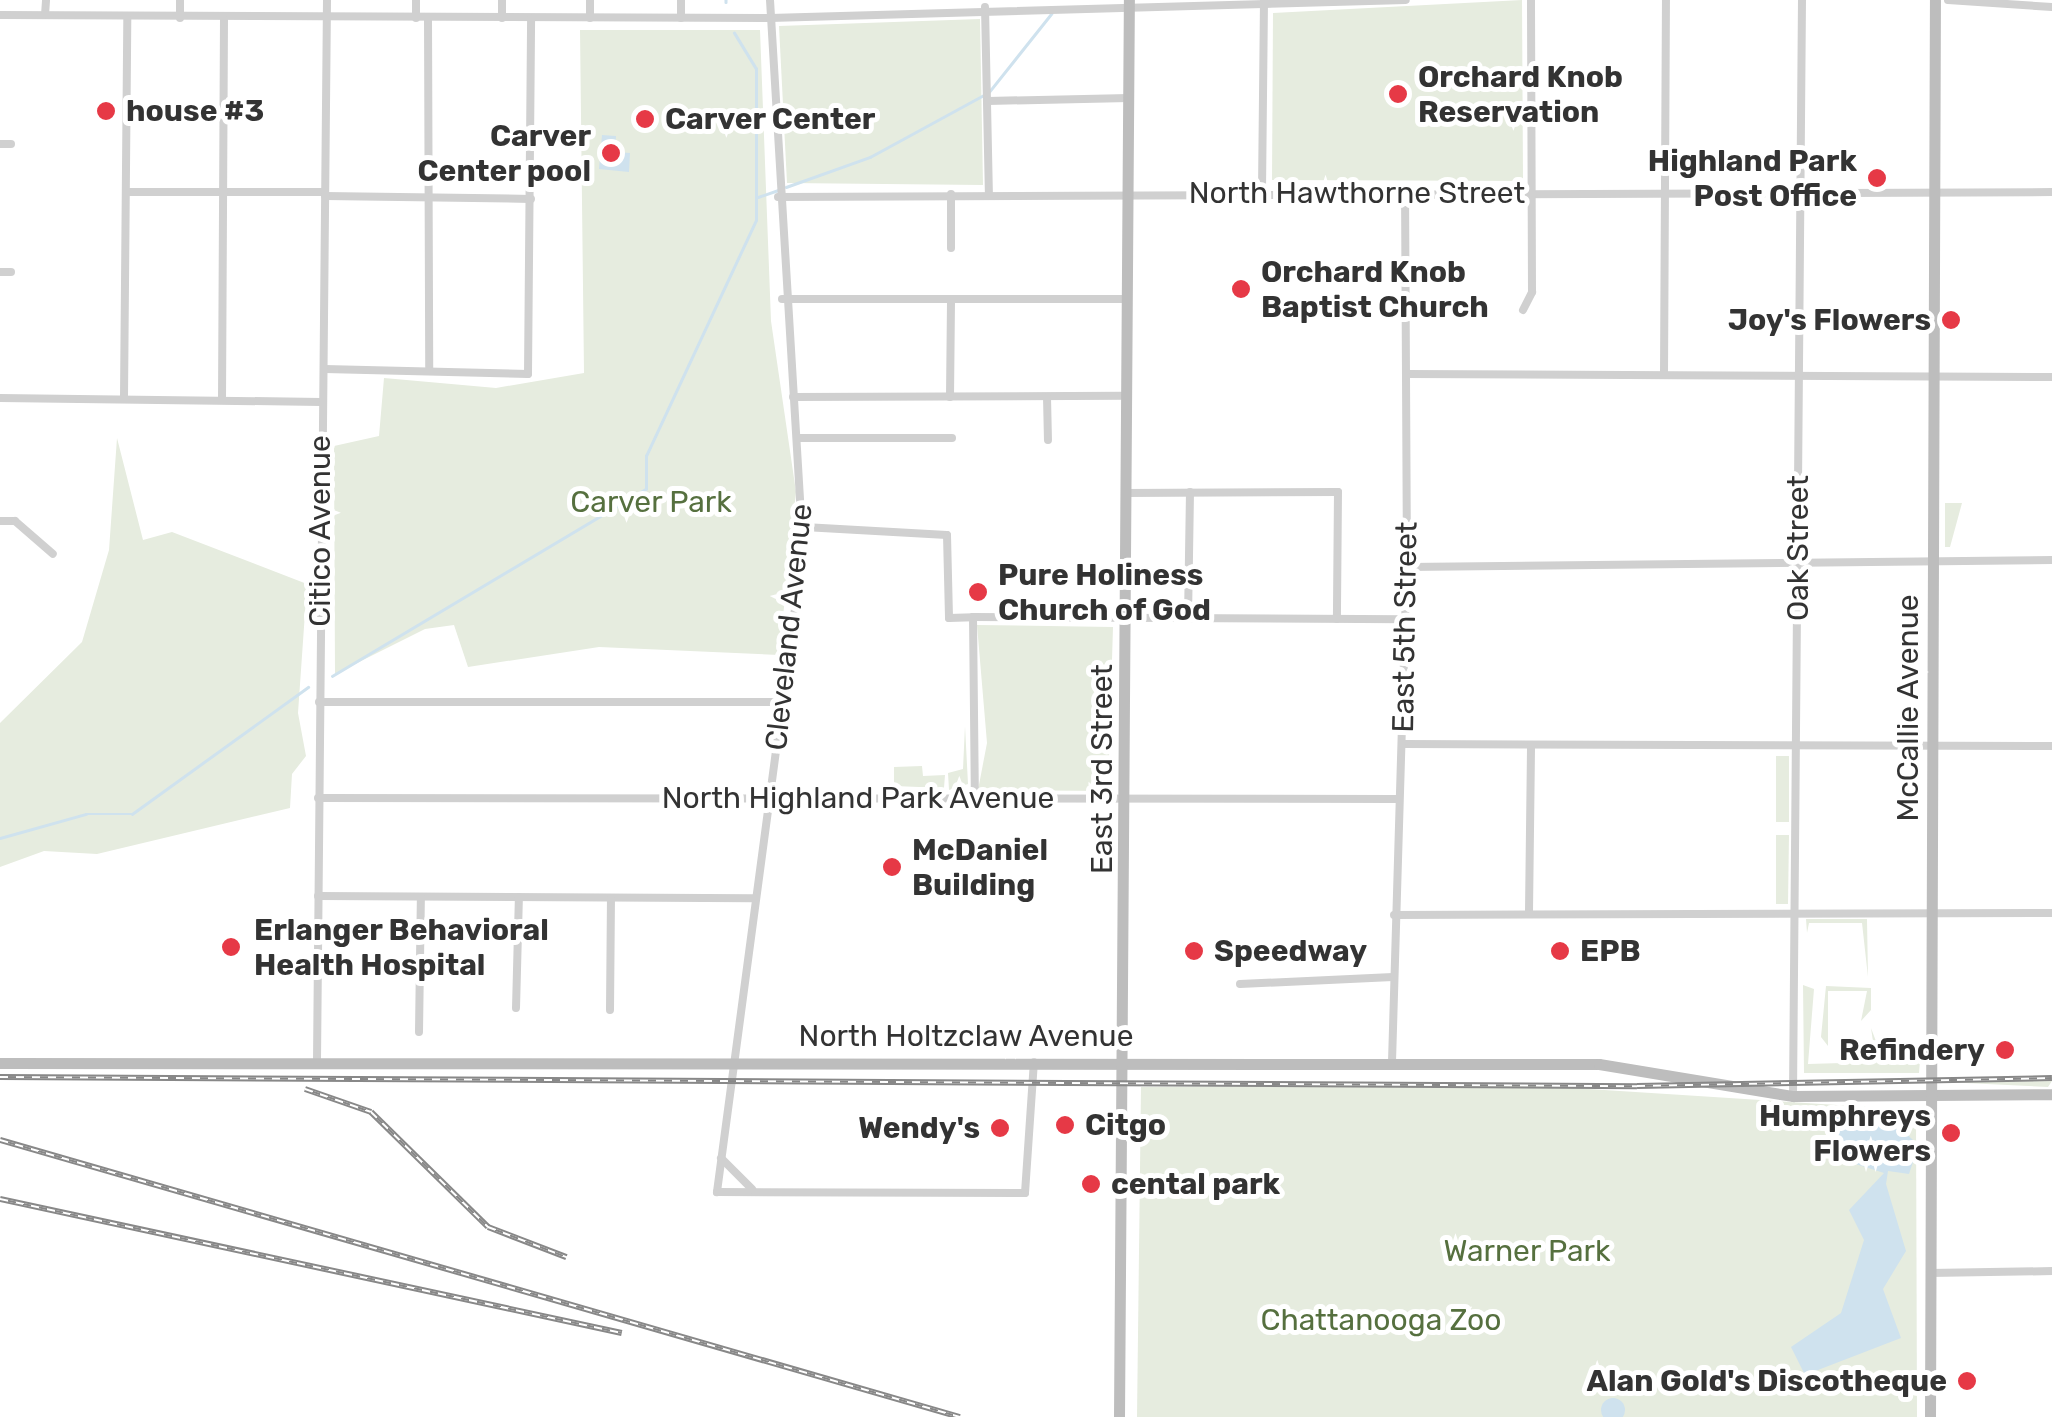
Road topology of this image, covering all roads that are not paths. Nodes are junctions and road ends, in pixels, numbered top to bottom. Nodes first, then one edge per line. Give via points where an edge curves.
1 (46, 0) edge
2 (180, 0) edge
3 (327, 0) edge
4 (416, 0) edge
5 (502, 0) edge
6 (590, 0) edge
7 (681, 0) edge
8 (770, 0) edge
9 (863, 0) edge
10 (1398, 0) edge
11 (1406, 0) edge
12 (1531, 0) edge
13 (1666, 0) edge
14 (1802, 0) edge
15 (1935, 0) edge
16 (1948, 0) edge
17 (1264, 1) edge
18 (1129, 2) edge
19 (997, 3) edge
20 (985, 8) junction
21 (2052, 8) edge
22 (863, 13) junction
23 (0, 15) edge
24 (45, 15) junction
25 (180, 18) junction
26 (327, 18) junction
27 (416, 18) junction
28 (428, 18) junction
29 (502, 18) junction
30 (531, 18) junction
31 (590, 18) junction
32 (681, 18) junction
33 (770, 18) junction
34 (127, 19) junction
35 (224, 20) junction
36 (1129, 98) junction
37 (988, 101) junction
38 (224, 190) junction
39 (127, 192) junction
40 (1262, 192) junction
41 (1405, 192) junction
42 (1533, 192) junction
43 (1664, 192) junction
44 (1800, 192) junction
45 (1936, 192) junction
46 (2052, 192) edge
47 (325, 194) junction
48 (951, 194) junction
49 (989, 194) junction
50 (1125, 194) junction
51 (778, 197) junction
52 (429, 199) junction
53 (531, 199) junction
54 (951, 248) dead end
55 (0, 272) edge
56 (11, 272) dead end
57 (1126, 298) junction
58 (782, 299) junction
59 (950, 299) junction
60 (1523, 310) dead end
61 (325, 369) junction
62 (428, 370) junction
63 (1406, 374) junction
64 (1664, 375) junction
65 (1935, 376) junction
66 (1800, 377) junction
67 (2052, 377) edge
68 (1125, 396) junction
69 (793, 397) junction
70 (950, 397) junction
71 (1046, 397) junction
72 (0, 398) edge
73 (124, 398) junction
74 (222, 400) junction
75 (321, 402) junction
76 (800, 438) junction
77 (952, 438) dead end
78 (1048, 440) dead end
79 (1190, 492) junction
80 (1125, 493) junction
81 (0, 521) edge
82 (804, 527) junction
83 (53, 554) dead end
84 (1934, 560) junction
85 (2052, 560) edge
86 (1798, 561) junction
87 (1407, 567) junction
88 (973, 617) junction
89 (1126, 618) junction
90 (1337, 619) junction
91 (1188, 620) junction
92 (1405, 620) junction
93 (319, 702) junction
94 (781, 702) junction
95 (1404, 744) junction
96 (1531, 746) junction
97 (1798, 746) junction
98 (1932, 746) junction
99 (2052, 746) edge
100 (318, 798) junction
101 (770, 798) junction
102 (975, 798) junction
103 (1128, 798) junction
104 (1396, 799) junction
105 (318, 896) junction
106 (420, 897) junction
107 (519, 897) junction
108 (611, 898) junction
109 (754, 898) junction
110 (1528, 912) junction
111 (1796, 912) junction
112 (1932, 912) junction
113 (2052, 913) edge
114 (1394, 914) junction
115 (1393, 977) junction
116 (1240, 984) dead end
117 (516, 1008) dead end
118 (610, 1010) dead end
119 (419, 1032) dead end
120 (317, 1061) junction
121 (1127, 1061) junction
122 (734, 1062) junction
123 (1034, 1062) junction
124 (1392, 1062) junction
125 (0, 1063) edge
126 (2052, 1094) edge
127 (1793, 1096) junction
128 (1930, 1096) junction
129 (720, 1154) junction
130 (771, 1192) junction
131 (2052, 1271) edge
132 (1930, 1273) junction
133 (1119, 1417) edge
134 (1930, 1417) edge

1 - 24 street
2 - 25 street
3 - 26 street, Citico Avenue
4 - 27 street
5 - 29 street
6 - 31 street
7 - 32 street
8 - 33 street, Cleveland Avenue
9 - 22 street
10 - 11 street
10 - 17 street
12 - 42 street
13 - 43 street
14 - 44 street, Oak Street
15 - 45 main road, McCallie Avenue
16 - 21 street
17 - 18 street
17 - 40 street
18 - 19 street
18 - 36 main road, East 3rd Street
19 - 20 street
20 - 22 street
20 - 37 street
22 - 33 street
23 - 24 street
24 - 34 street
25 - 34 street
25 - 35 street
26 - 27 street
26 - 35 street
26 - 47 street, Citico Avenue
27 - 28 street
28 - 29 street
28 - 52 street
29 - 30 street
30 - 31 street
30 - 53 street
31 - 32 street
32 - 33 street
33 - 51 street, Cleveland Avenue
34 - 39 street
35 - 38 street
36 - 37 street
36 - 50 main road, East 3rd Street
37 - 49 street
38 - 39 street
38 - 47 street
38 - 74 street
39 - 73 street
40 - 41 street, North Hawthorne Street
40 - 50 street, North Hawthorne Street
41 - 42 street, North Hawthorne Street
41 - 63 street, East 5th Street
42 - 43 street, North Hawthorne Street
42 - 60 street via 1532,292
43 - 44 street, North Hawthorne Street
43 - 64 street
44 - 45 street, North Hawthorne Street
44 - 66 street, Oak Street
45 - 46 street, North Hawthorne Street
45 - 65 main road, McCallie Avenue
47 - 52 street
47 - 61 street, Citico Avenue
48 - 49 street, North Hawthorne Street
48 - 51 street, North Hawthorne Street
48 - 54 street
49 - 50 street, North Hawthorne Street
50 - 57 main road, East 3rd Street
51 - 58 street, Cleveland Avenue
52 - 53 street
52 - 62 street
53 - 62 street via 528,374 468,378
55 - 56 street
57 - 59 street
57 - 68 main road, East 3rd Street
58 - 59 street
58 - 69 street, Cleveland Avenue
59 - 70 street
61 - 62 street
61 - 75 street, Citico Avenue
63 - 64 street
63 - 87 street, East 5th Street
64 - 66 street
65 - 66 street
65 - 67 street
65 - 84 main road, McCallie Avenue
66 - 86 street, Oak Street
68 - 71 street
68 - 80 main road, East 3rd Street
69 - 70 street
69 - 76 street, Cleveland Avenue
70 - 71 street
71 - 78 street
72 - 73 street
73 - 74 street
74 - 75 street
75 - 93 street, Citico Avenue
76 - 77 street
76 - 82 street, Cleveland Avenue
79 - 80 street
79 - 90 street via 1338,492
79 - 91 street
80 - 89 main road, East 3rd Street
81 - 83 street via 15,521
82 - 88 street via 942,529 949,618
82 - 94 street, Cleveland Avenue
84 - 85 street
84 - 86 street
84 - 98 main road, McCallie Avenue
86 - 87 street
86 - 97 street, Oak Street
87 - 92 street, East 5th Street
88 - 89 street
88 - 102 street
89 - 91 street
89 - 103 main road, East 3rd Street
90 - 91 street
90 - 92 street
92 - 95 street, East 5th Street
93 - 94 street
93 - 100 street, Citico Avenue
94 - 101 street, Cleveland Avenue
95 - 96 street
95 - 104 street, East 5th Street
96 - 97 street
96 - 110 street
97 - 98 street
97 - 111 street, Oak Street
98 - 99 street
98 - 112 main road, McCallie Avenue
100 - 101 street, North Highland Park Avenue
100 - 105 street, Citico Avenue
101 - 102 street, North Highland Park Avenue
101 - 109 street, Cleveland Avenue
102 - 103 street, North Highland Park Avenue
103 - 104 street, North Highland Park Avenue
103 - 121 main road, East 3rd Street
104 - 114 street, East 5th Street
105 - 106 street
105 - 120 street, Citico Avenue
106 - 107 street
106 - 119 street
107 - 108 street
107 - 117 street
108 - 109 street
108 - 118 street
109 - 122 street, Cleveland Avenue
110 - 111 street
110 - 114 street
111 - 112 street
111 - 127 street, Oak Street
112 - 113 street
112 - 128 main road, McCallie Avenue
114 - 115 street, East 5th Street
115 - 116 street
115 - 124 street, East 5th Street
120 - 122 main road, North Holtzclaw Avenue
120 - 125 main road, North Holtzclaw Avenue
121 - 123 main road, North Holtzclaw Avenue
121 - 124 main road, North Holtzclaw Avenue
121 - 133 main road, East 3rd Street
122 - 123 main road, North Holtzclaw Avenue
122 - 129 street, Cleveland Avenue
123 - 130 street via 1025,1193
124 - 127 main road, North Holtzclaw Avenue via 1599,1064
126 - 128 main road, North Holtzclaw Avenue
127 - 128 main road, North Holtzclaw Avenue
128 - 132 main road, McCallie Avenue
129 - 130 street via 736,1181
129 - 130 street, Cleveland Avenue via 717,1192
131 - 132 street
132 - 134 main road, McCallie Avenue

